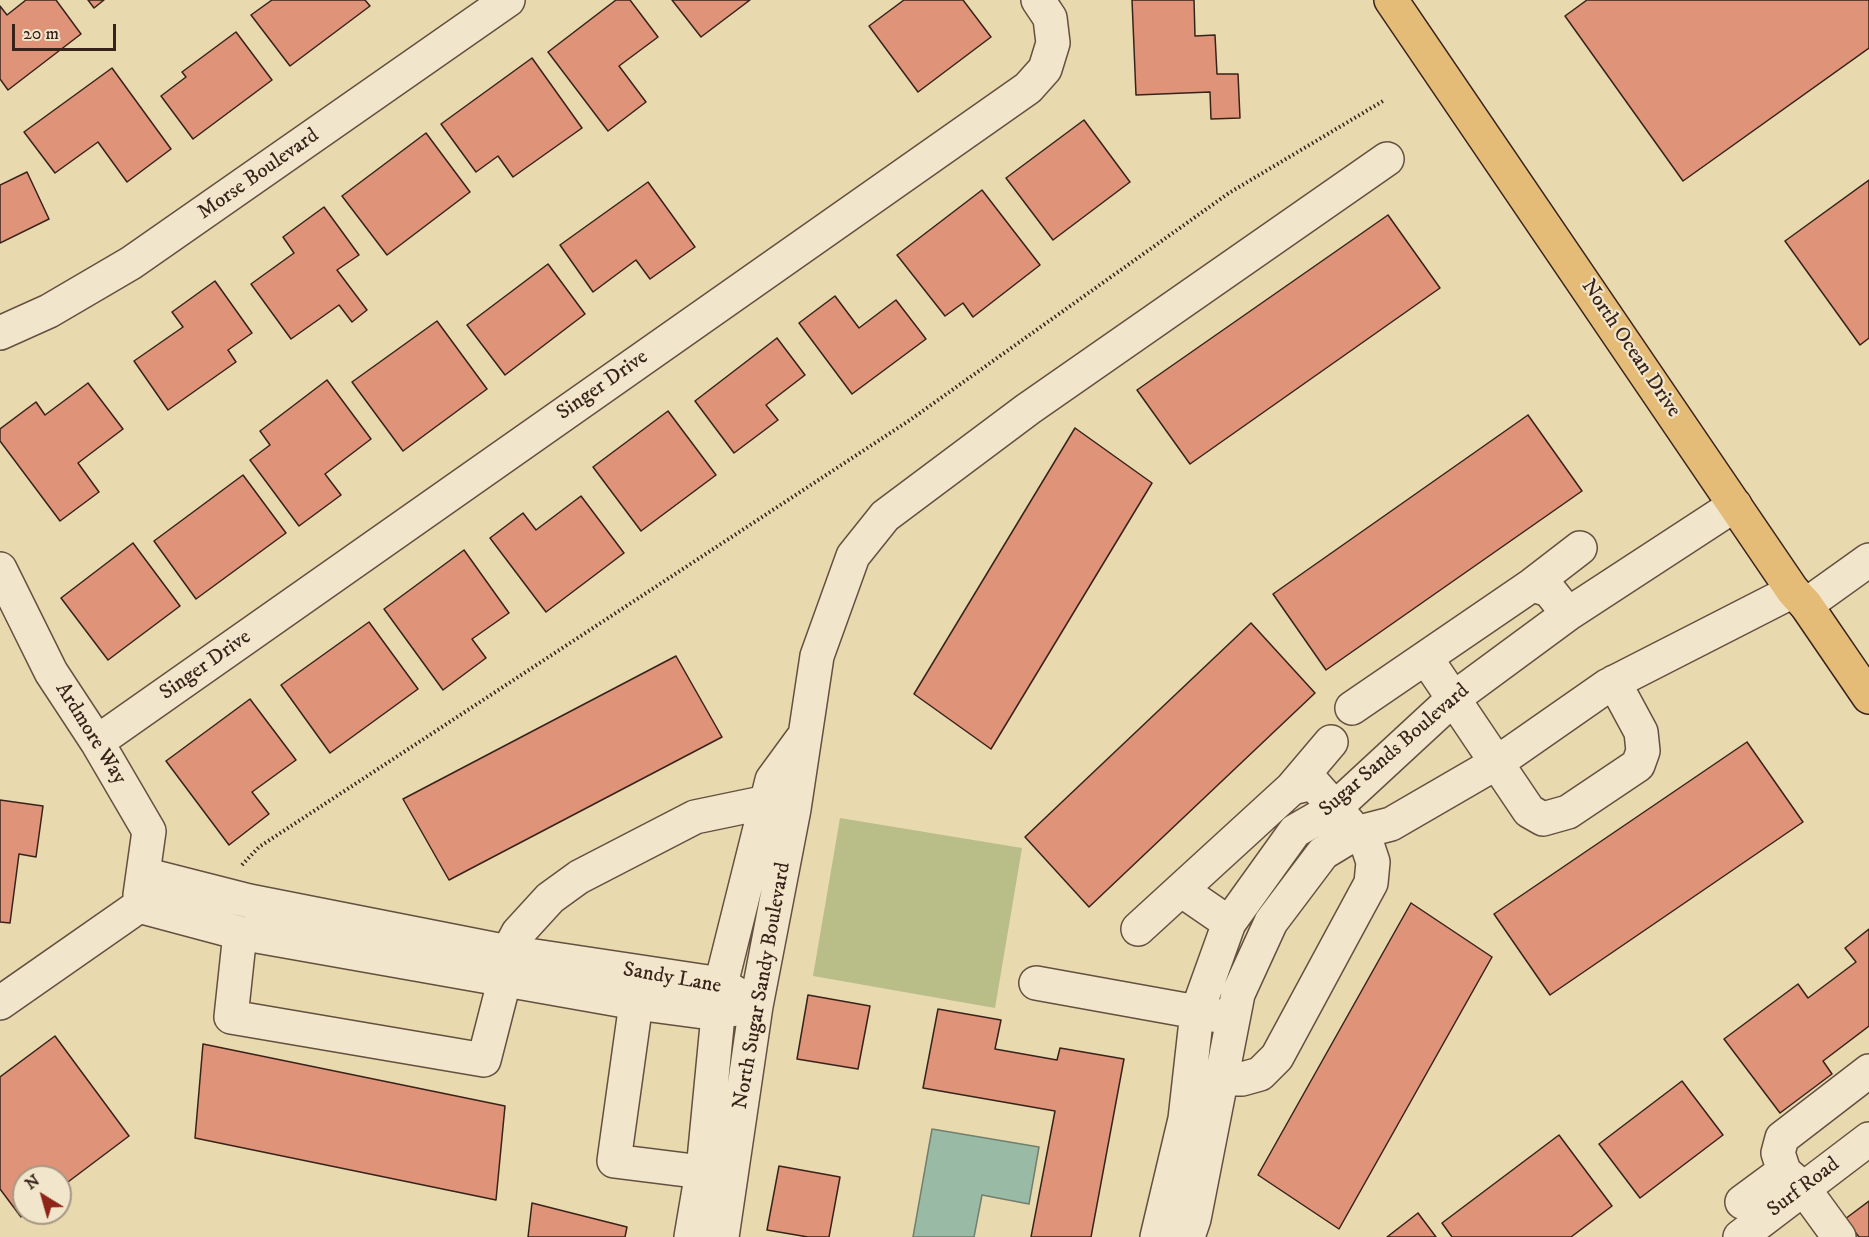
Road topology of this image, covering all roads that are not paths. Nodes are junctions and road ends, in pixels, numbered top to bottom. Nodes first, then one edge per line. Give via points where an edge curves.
1 (508, 0) edge
2 (1038, 0) edge
3 (1391, 0) edge
4 (1387, 159) dead end
5 (0, 333) edge
6 (1735, 505) junction
7 (1580, 548) dead end
8 (1869, 560) edge
9 (0, 569) edge
10 (1532, 585) junction
11 (1799, 598) junction
12 (1568, 614) junction
13 (1426, 658) junction
14 (1614, 682) junction
15 (1869, 697) edge
16 (1454, 698) junction
17 (1352, 708) dead end
18 (805, 735) junction
19 (98, 742) junction
20 (1331, 742) dead end
21 (1498, 762) junction
22 (1292, 788) junction
23 (767, 802) junction
24 (1335, 808) junction
25 (1356, 833) junction
26 (141, 890) junction
27 (1181, 890) junction
28 (1229, 922) junction
29 (1138, 929) dead end
30 (240, 933) junction
31 (506, 965) junction
32 (1036, 983) dead end
33 (720, 998) junction
34 (0, 1003) edge
35 (636, 1003) junction
36 (756, 1006) junction
37 (1197, 1012) junction
38 (1235, 1020) junction
39 (1869, 1071) edge
40 (1222, 1079) junction
41 (1869, 1139) edge
42 (702, 1172) junction
43 (1794, 1180) junction
44 (1743, 1202) dead end
45 (691, 1237) edge
46 (722, 1237) edge
47 (1157, 1237) edge
48 (1188, 1237) edge
49 (1740, 1237) edge
50 (1839, 1237) edge

1 - 5 street, Morse Boulevard via 130,263 49,311
2 - 19 street, Singer Drive via 1050,18 1053,43 1045,69 1028,88
3 - 6 main road, North Ocean Drive
4 - 18 street, North Sugar Sandy Boulevard via 1028,409 885,516 853,556 817,656
6 - 11 main road, North Ocean Drive
6 - 12 street, Sugar Sands Boulevard
7 - 10 street
8 - 11 street, Sugar Sands Boulevard
9 - 19 street, Ardmore Way via 51,672
10 - 12 street via 1549,590
10 - 13 street
11 - 14 street, Sugar Sands Boulevard
11 - 15 main road, North Ocean Drive
12 - 16 street, Sugar Sands Boulevard
13 - 16 street
13 - 17 street
14 - 21 street, Sugar Sands Boulevard
14 - 21 street via 1641,732 1643,751 1638,765 1568,812 1544,819 1529,812
16 - 21 street
16 - 24 street, Sugar Sands Boulevard
18 - 23 street, North Sugar Sandy Boulevard via 772,780
18 - 36 street, North Sugar Sandy Boulevard
19 - 26 street, Ardmore Way via 149,831
20 - 22 street
21 - 25 street, Sugar Sands Boulevard via 1391,824
22 - 24 street via 1313,783
22 - 27 street
23 - 31 street via 695,817 579,877 531,917 518,933
23 - 33 street, North Sugar Sandy Boulevard
24 - 25 street
24 - 28 street, Sugar Sands Boulevard via 1295,831
25 - 38 street, Sugar Sands Boulevard via 1323,853 1271,922 1238,994
25 - 40 street via 1367,844 1373,862 1371,882 1277,1057 1260,1074
26 - 30 street, Sandy Lane
26 - 31 street, Sandy Lane via 218,892
26 - 34 street
27 - 28 street
27 - 29 street
28 - 37 street, Sugar Sands Boulevard
30 - 31 street, Sandy Lane
30 - 31 street via 231,1017 484,1060
31 - 33 street, Sandy Lane
31 - 35 street, Sandy Lane
32 - 37 street
33 - 35 street, Sandy Lane via 711,1013
33 - 36 street, Sandy Lane
33 - 42 street, North Sugar Sandy Boulevard
35 - 42 street via 614,1161
36 - 46 street, North Sugar Sandy Boulevard
37 - 38 street
37 - 47 street, Sugar Sands Boulevard via 1185,1119
38 - 40 street, Sugar Sands Boulevard
39 - 43 street via 1782,1138 1778,1153
40 - 48 street, Sugar Sands Boulevard
41 - 43 street, Surf Road
42 - 45 street, North Sugar Sandy Boulevard
43 - 44 street
43 - 49 street, Surf Road
43 - 50 street

